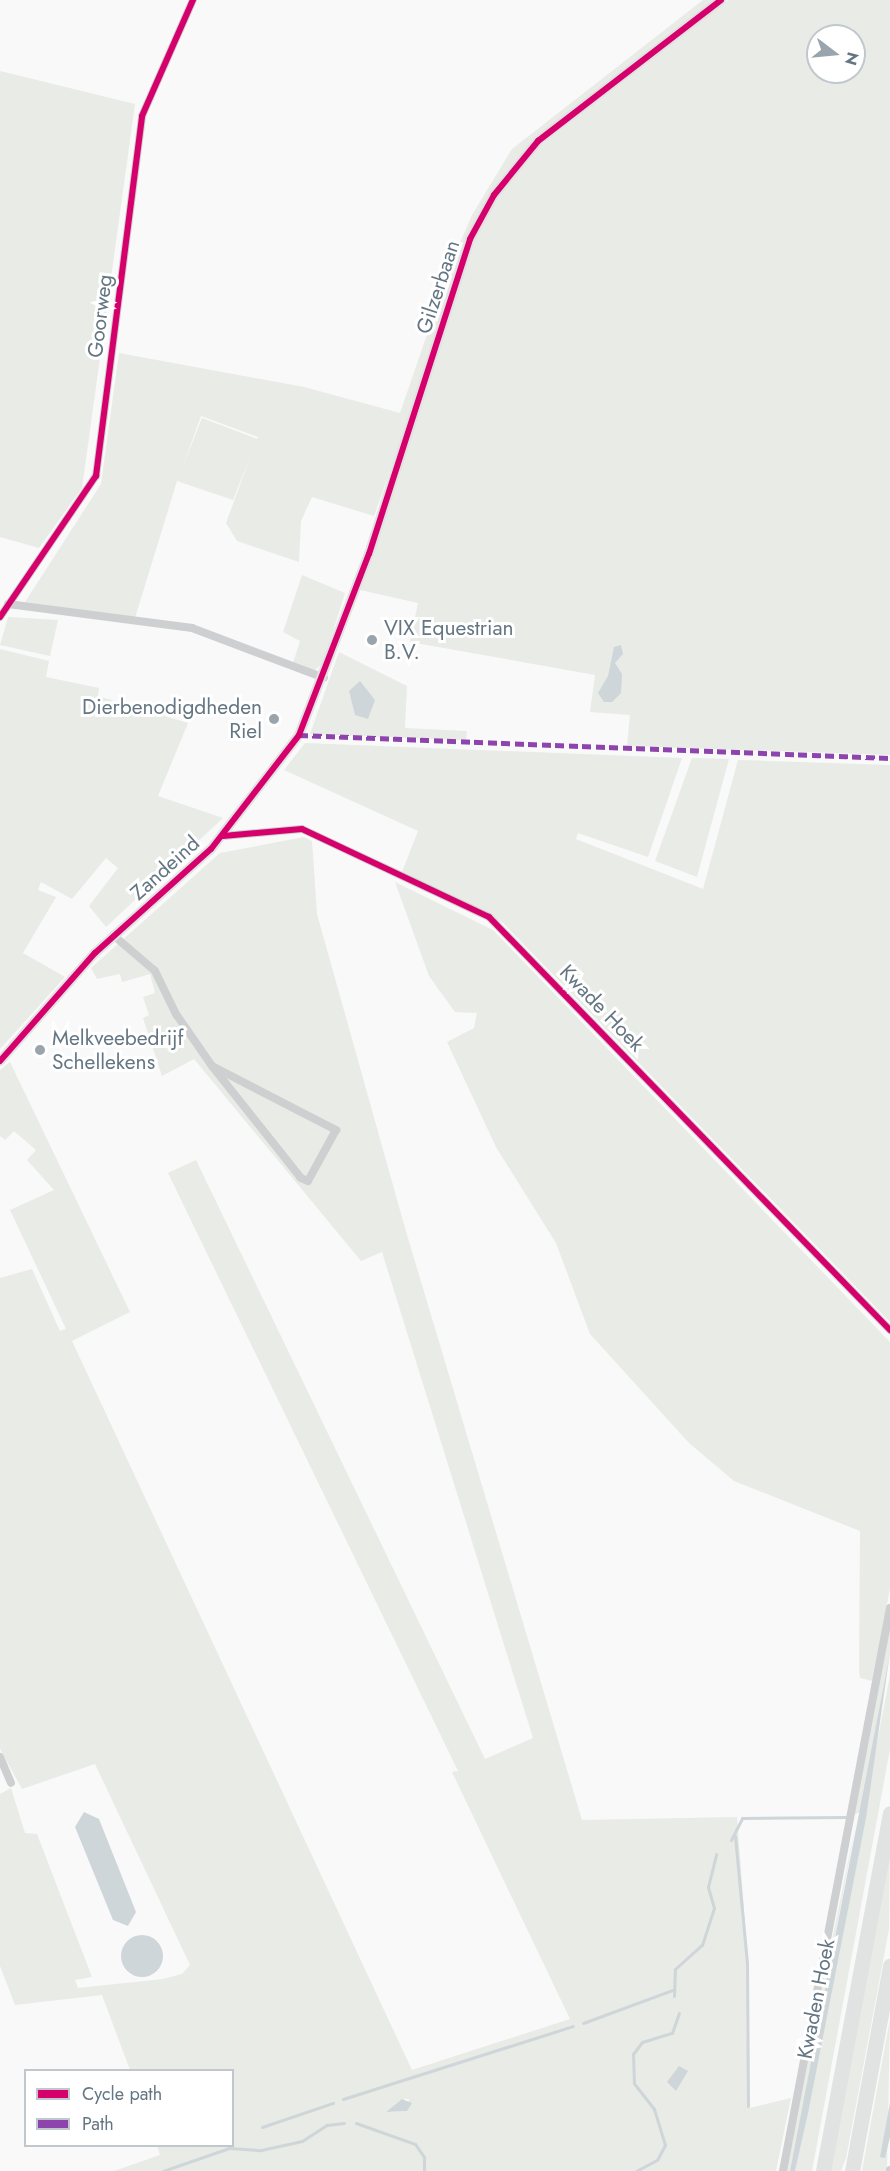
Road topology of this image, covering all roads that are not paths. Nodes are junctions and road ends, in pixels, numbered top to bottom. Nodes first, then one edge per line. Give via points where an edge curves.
1 (193, 0) edge
2 (722, 0) edge
3 (8, 604) junction
4 (0, 617) edge
5 (324, 678) junction
6 (223, 836) junction
7 (113, 935) junction
8 (0, 1061) edge
9 (212, 1066) junction
10 (890, 1330) edge
11 (890, 1608) edge
12 (0, 1756) edge
13 (11, 1783) dead end
14 (890, 1813) edge
15 (890, 1965) edge
16 (783, 2171) edge
17 (823, 2171) edge
18 (852, 2171) edge

1 - 3 street, Goorweg via 142,116 96,477
2 - 5 street, Gilzerbaan via 538,141 483,213
3 - 4 street, Goorweg
3 - 5 street via 192,628
5 - 6 street, Zandeind via 291,749
6 - 7 street, Zandeind
6 - 10 street, Kwade Hoek via 302,829 489,917
7 - 8 street, Zandeind
7 - 9 street via 155,971 176,1014
9 - 9 street via 301,1178 308,1181 336,1130
11 - 16 street, Kwaden Hoek
12 - 13 street
14 - 17 highway
15 - 18 highway

